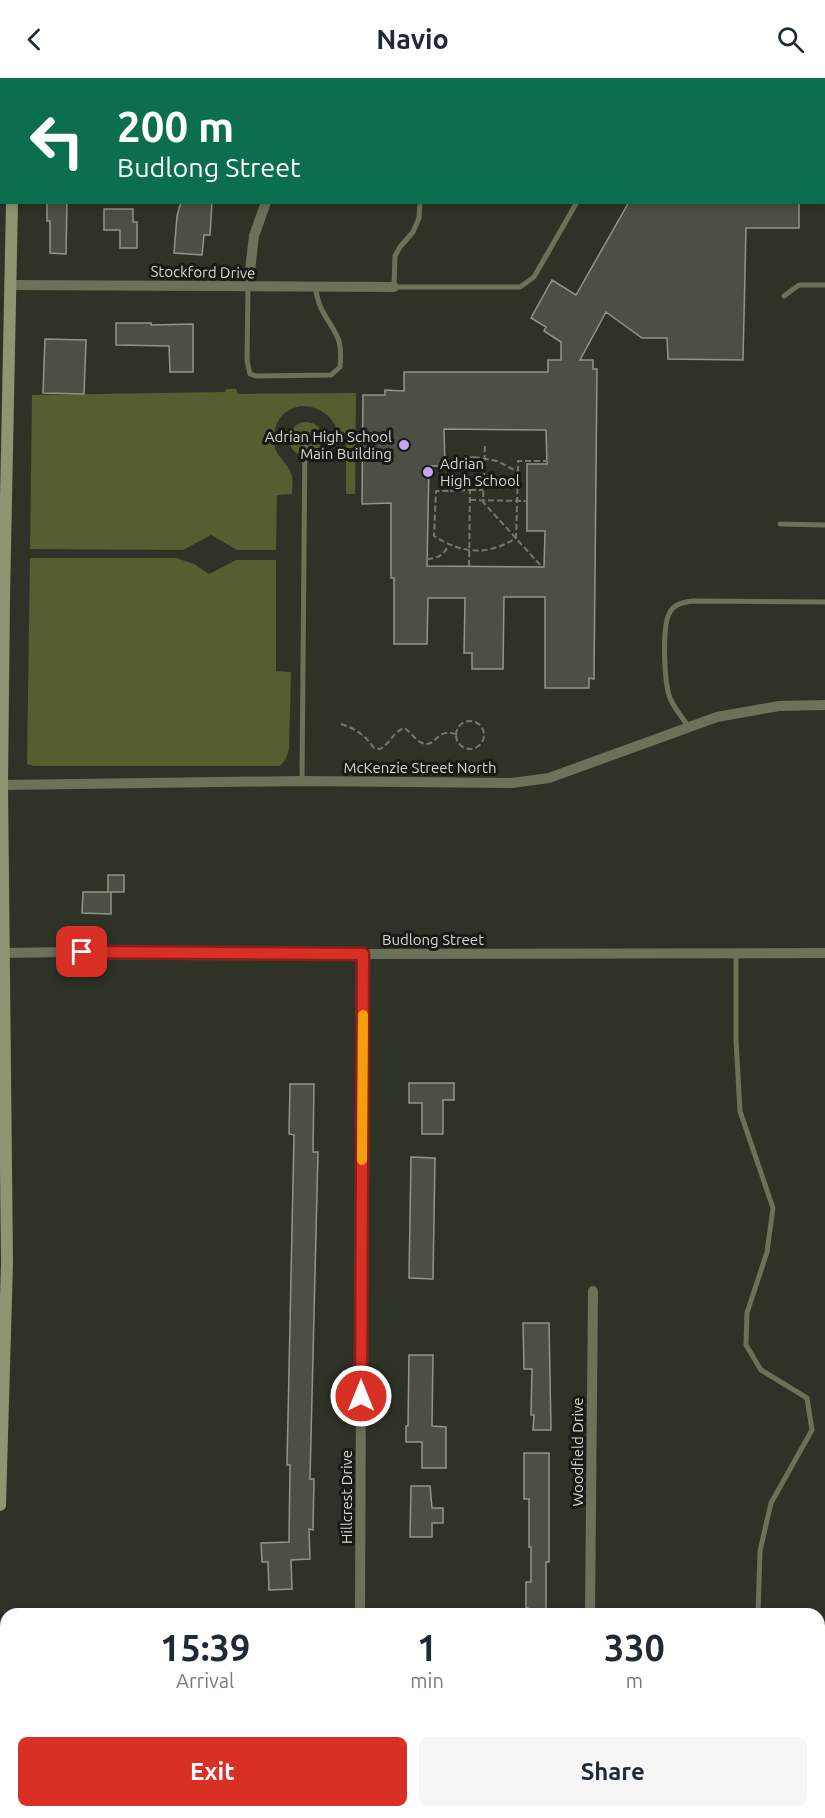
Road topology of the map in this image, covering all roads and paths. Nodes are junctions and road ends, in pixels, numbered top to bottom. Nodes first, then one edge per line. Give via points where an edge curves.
1 (12, 204) edge
2 (265, 204) edge
3 (420, 204) edge
4 (576, 204) edge
5 (10, 285) junction
6 (825, 285) edge
7 (248, 287) junction
8 (315, 287) junction
9 (394, 287) junction
10 (784, 296) dead end
11 (305, 436) dead end
12 (485, 446) dead end
13 (484, 458) junction
14 (547, 461) dead end
15 (3, 465) edge
16 (518, 472) junction
17 (470, 490) junction
18 (483, 490) junction
19 (449, 491) junction
20 (470, 500) junction
21 (483, 500) junction
22 (517, 501) junction
23 (527, 501) dead end
24 (780, 524) dead end
25 (825, 525) edge
26 (516, 538) junction
27 (448, 545) junction
28 (469, 551) junction
29 (427, 559) dead end
30 (469, 567) dead end
31 (542, 567) dead end
32 (2, 598) edge
33 (825, 602) edge
34 (825, 705) edge
35 (341, 724) dead end
36 (688, 726) junction
37 (456, 734) junction
38 (302, 781) junction
39 (2, 785) junction
40 (2, 839) edge
41 (5, 953) junction
42 (736, 953) junction
43 (825, 953) edge
44 (363, 954) junction
45 (593, 1291) dead end
46 (0, 1505) edge
47 (360, 1608) dead end
48 (590, 1608) edge
49 (758, 1608) edge

1 - 5 street
2 - 7 street via 254,236
3 - 9 lane via 413,232 395,256
4 - 9 lane via 534,277 520,287
5 - 7 street, Stockford Drive
5 - 15 street
6 - 10 lane via 799,285
7 - 8 street, Stockford Drive
7 - 8 lane via 250,374 274,377 331,375 340,367 340,342 322,311
8 - 9 street, Stockford Drive
11 - 38 lane
12 - 13 path
13 - 16 path
13 - 18 path
13 - 19 path via 450,462
14 - 16 path via 518,461
15 - 32 street
16 - 22 path
17 - 18 path
17 - 19 path
17 - 20 path
18 - 21 path
19 - 27 path via 436,491 434,536
20 - 21 path
20 - 28 path
21 - 22 path
21 - 26 path
22 - 23 path
22 - 26 path
24 - 25 lane
26 - 28 path via 493,549
26 - 31 path
27 - 28 path
27 - 29 path via 444,554
28 - 30 path
32 - 39 street
33 - 36 lane via 693,601 674,607 669,613 666,633 665,680 670,697
34 - 36 street, McKenzie Street North via 751,710
35 - 37 path via 355,728 374,748 380,749 404,728 426,745 441,735
36 - 38 street, McKenzie Street North via 549,778 471,784
37 - 37 path via 459,742 470,749 481,743 484,735 481,726 473,721 460,726
38 - 39 street, McKenzie Street North
39 - 40 street
40 - 41 street
41 - 44 street, Budlong Street
41 - 46 street via 7,1263
42 - 43 street, Budlong Street
42 - 44 street, Budlong Street
42 - 49 lane via 740,1111 773,1208 767,1252 747,1313 746,1345 761,1370 807,1398 812,1430 771,1503 760,1551
44 - 47 street, Hillcrest Drive
45 - 48 street, Woodfield Drive

